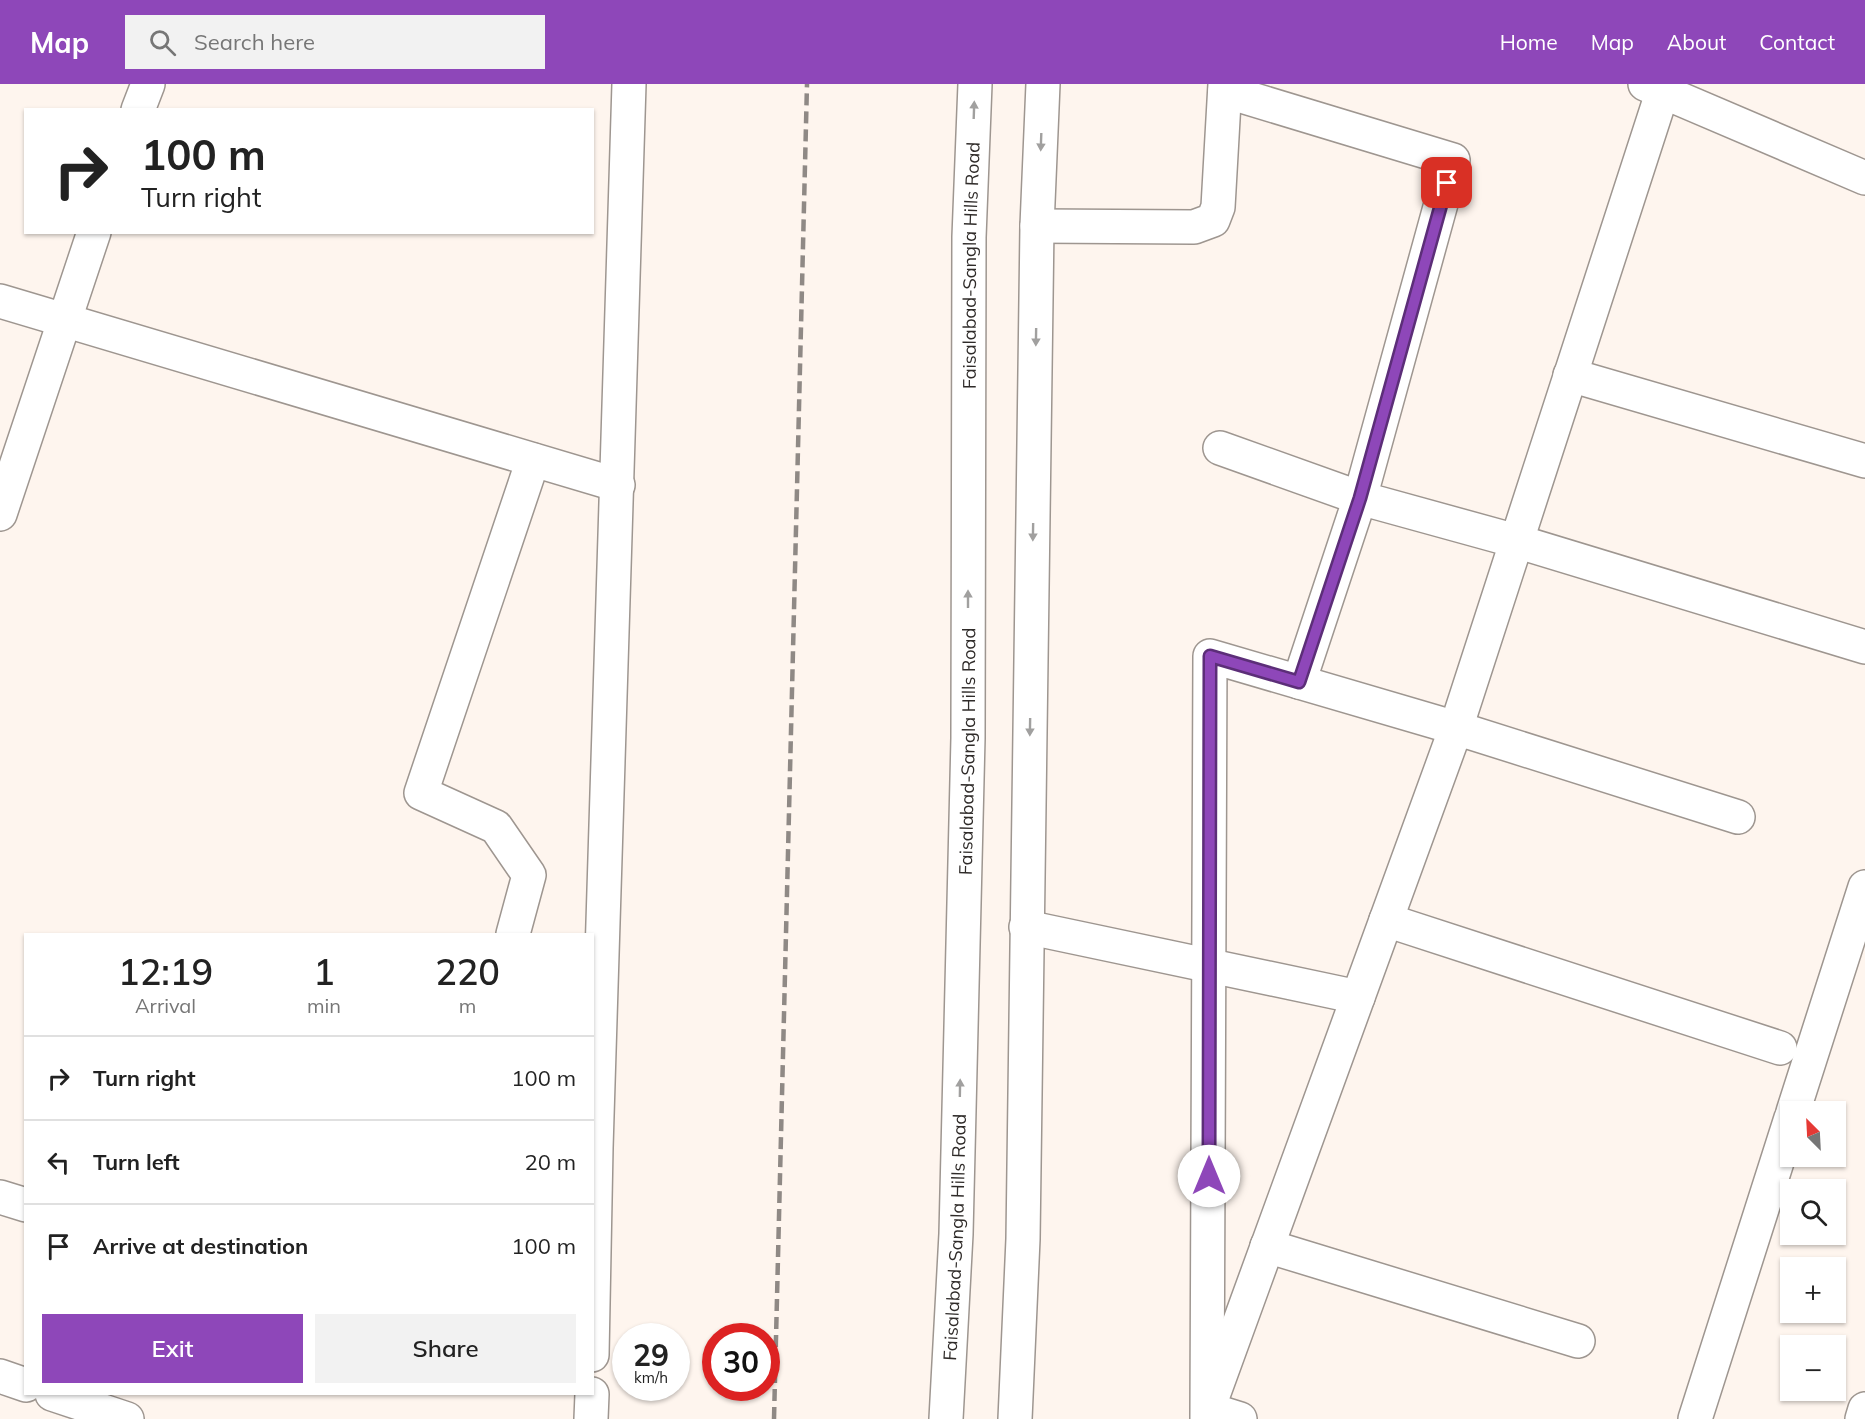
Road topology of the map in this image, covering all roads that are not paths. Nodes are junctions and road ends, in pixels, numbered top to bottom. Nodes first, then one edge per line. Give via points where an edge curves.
1 (148, 84) edge
2 (629, 84) edge
3 (975, 84) edge
4 (1043, 84) edge
5 (1657, 86) edge
6 (1225, 87) edge
7 (139, 108) edge
8 (1865, 178) edge
9 (1037, 226) junction
10 (93, 234) edge
11 (0, 301) edge
12 (65, 321) junction
13 (1570, 375) junction
14 (1220, 448) dead end
15 (533, 460) junction
16 (1865, 461) edge
17 (618, 485) junction
18 (1360, 498) junction
19 (0, 514) edge
20 (1516, 541) junction
21 (1865, 646) edge
22 (1299, 682) junction
23 (1456, 728) junction
24 (1738, 817) dead end
25 (1865, 887) edge
26 (1386, 920) junction
27 (1026, 927) junction
28 (513, 933) edge
29 (1209, 966) junction
30 (1358, 997) junction
31 (1780, 1048) dead end
32 (1797, 1101) edge
33 (1780, 1152) edge
34 (594, 1193) edge
35 (0, 1197) edge
36 (24, 1204) edge
37 (1267, 1246) junction
38 (1578, 1341) dead end
39 (0, 1376) edge
40 (24, 1384) edge
41 (56, 1395) edge
42 (592, 1395) edge
43 (113, 1408) edge
44 (1865, 1409) edge
45 (1208, 1414) edge
46 (591, 1419) edge
47 (946, 1419) edge
48 (1015, 1419) edge
49 (1240, 1419) edge
50 (1695, 1419) edge
51 (1862, 1419) edge

1 - 7 street
2 - 17 street
47 -> 3 street, Faisalabad-Sangla Hills Road via 956,1234 967,761 969,249
4 -> 9 street
5 - 8 street
5 - 13 street
6 - 9 street via 1218,207 1213,220 1194,227
6 - 18 street via 1453,160
9 -> 27 street
10 - 12 street
11 - 12 street
12 - 15 street
12 - 19 street
13 - 16 street
13 - 20 street
14 - 18 street
15 - 17 street
15 - 28 street via 421,793 496,827 529,875
17 - 34 street
18 - 20 street
18 - 22 street
20 - 21 street
20 - 23 street
22 - 23 street
22 - 29 street via 1210,656
23 - 24 street
23 - 26 street
25 - 32 street
26 - 30 street
26 - 31 street
27 - 29 street
27 - 48 street via 1023,1239
29 - 30 street
29 - 45 street
30 - 37 street
33 - 50 street
35 - 36 street
37 - 38 street
37 - 45 street
39 - 40 street
41 - 43 street
42 - 46 street
44 - 51 street
45 - 49 street

